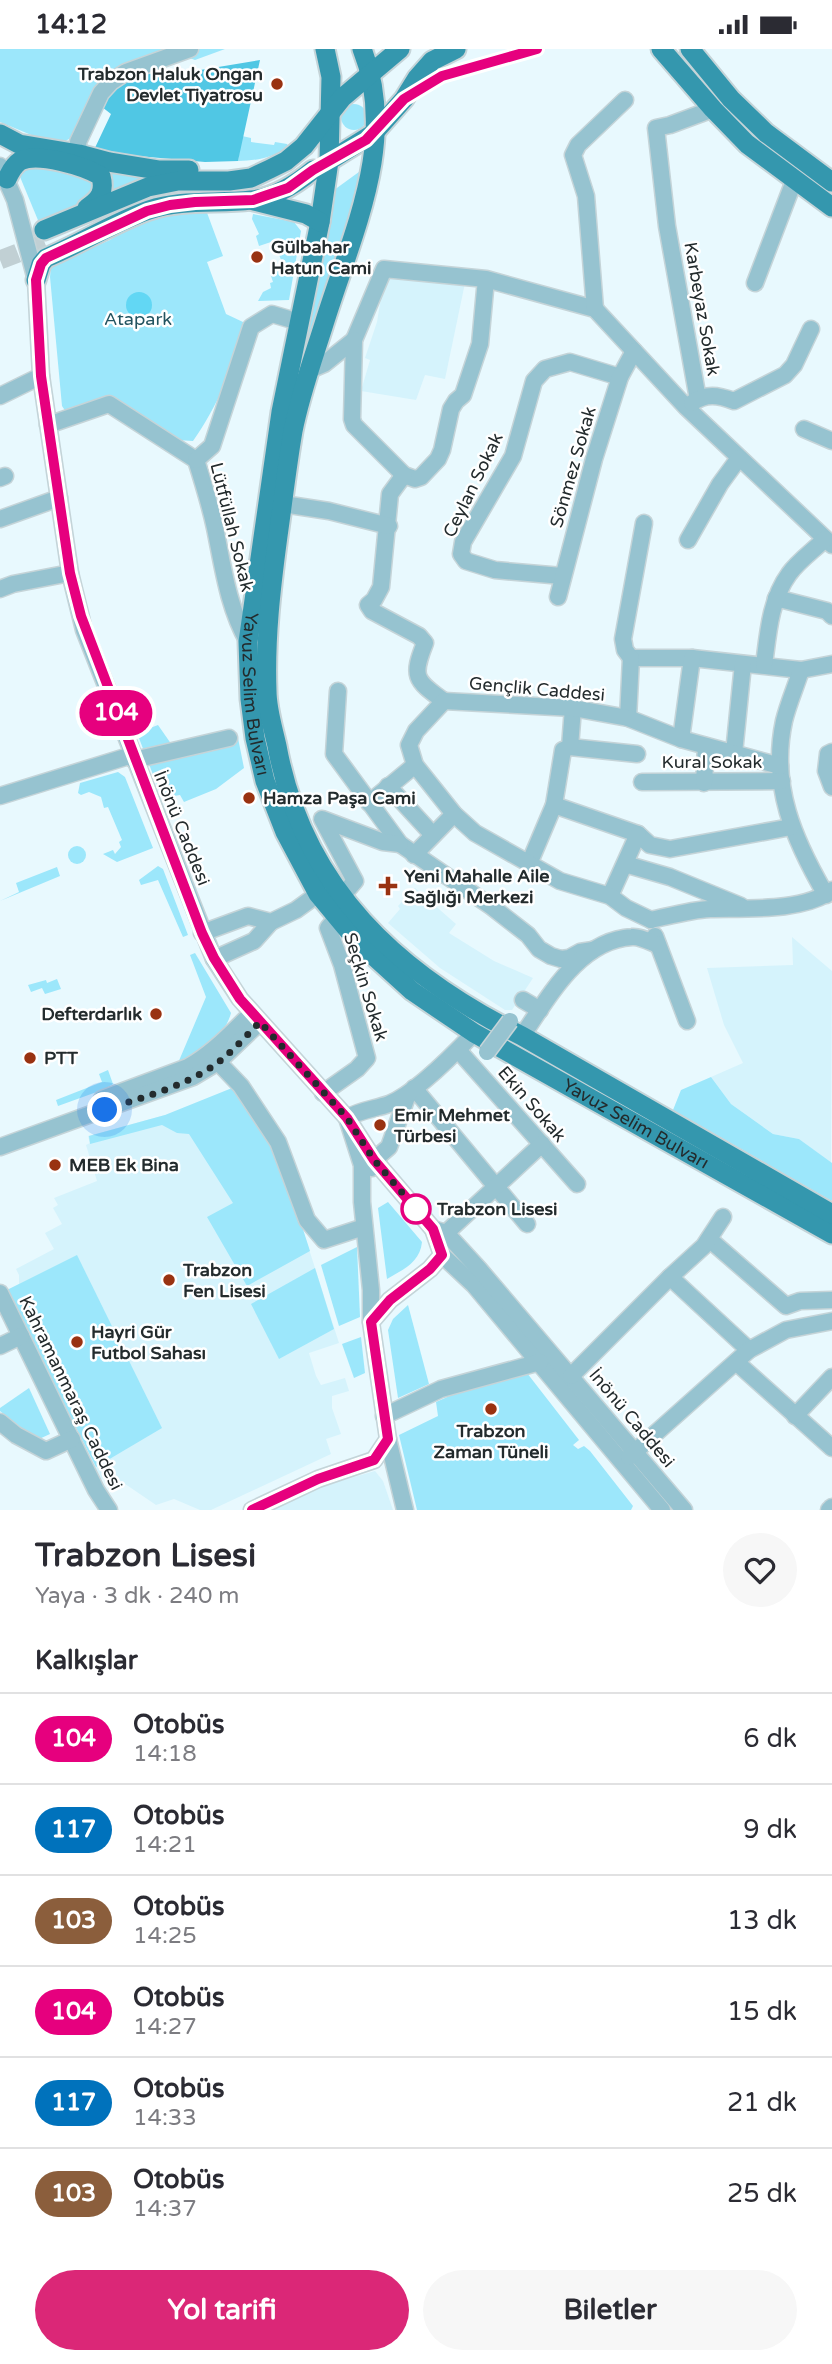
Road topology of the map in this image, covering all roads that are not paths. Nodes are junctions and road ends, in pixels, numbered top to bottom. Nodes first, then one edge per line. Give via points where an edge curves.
1 (190, 49) edge
2 (325, 49) edge
3 (400, 49) edge
4 (456, 49) edge
5 (661, 49) edge
6 (690, 49) edge
7 (366, 61) edge
8 (625, 100) dead end
9 (332, 109) junction
10 (713, 109) junction
11 (377, 130) junction
12 (0, 134) edge
13 (79, 154) junction
14 (321, 165) junction
15 (270, 169) junction
16 (4, 172) edge
17 (794, 181) junction
18 (832, 182) edge
19 (253, 200) junction
20 (832, 207) edge
21 (72, 218) junction
22 (320, 222) junction
23 (486, 279) junction
24 (36, 280) junction
25 (755, 283) dead end
26 (595, 309) junction
27 (299, 322) junction
28 (811, 329) dead end
29 (354, 340) junction
30 (634, 351) junction
31 (310, 370) junction
32 (41, 376) junction
33 (620, 377) junction
34 (0, 396) edge
35 (692, 403) junction
36 (48, 425) junction
37 (804, 429) dead end
38 (832, 441) edge
39 (739, 457) junction
40 (196, 460) junction
41 (404, 475) junction
42 (59, 498) junction
43 (283, 504) junction
44 (0, 519) edge
45 (644, 523) dead end
46 (389, 526) junction
47 (688, 540) dead end
48 (829, 542) edge
49 (70, 573) junction
50 (562, 576) junction
51 (0, 589) edge
52 (558, 597) dead end
53 (776, 598) junction
54 (832, 616) edge
55 (248, 642) junction
56 (631, 658) junction
57 (692, 658) junction
58 (743, 664) junction
59 (832, 664) edge
60 (764, 665) junction
61 (801, 670) junction
62 (338, 691) dead end
63 (444, 701) junction
64 (573, 708) junction
65 (628, 718) junction
66 (229, 737) dead end
67 (681, 739) junction
68 (706, 746) junction
69 (570, 747) junction
70 (832, 752) edge
71 (734, 753) junction
72 (637, 754) dead end
73 (133, 757) junction
74 (415, 765) junction
75 (781, 773) junction
76 (642, 782) dead end
77 (704, 783) junction
78 (388, 786) junction
79 (832, 786) edge
80 (0, 796) edge
81 (369, 803) junction
82 (554, 805) junction
83 (454, 814) junction
84 (791, 827) junction
85 (638, 834) junction
86 (433, 835) junction
87 (400, 844) junction
88 (414, 855) junction
89 (529, 864) junction
90 (625, 864) junction
91 (829, 893) edge
92 (318, 894) junction
93 (610, 896) junction
94 (342, 897) junction
95 (747, 909) junction
96 (271, 922) junction
97 (333, 929) junction
98 (645, 929) junction
99 (202, 933) junction
100 (353, 945) junction
101 (593, 950) junction
102 (214, 958) junction
103 (342, 965) junction
104 (523, 1000) dead end
105 (540, 1010) junction
106 (256, 1018) junction
107 (687, 1021) dead end
108 (516, 1028) junction
109 (483, 1043) junction
110 (458, 1050) junction
111 (218, 1062) junction
112 (411, 1091) junction
113 (323, 1093) junction
114 (347, 1118) junction
115 (0, 1135) edge
116 (542, 1144) junction
117 (0, 1147) edge
118 (374, 1160) junction
119 (577, 1184) dead end
120 (495, 1187) junction
121 (362, 1202) junction
122 (832, 1215) edge
123 (723, 1217) dead end
124 (527, 1224) dead end
125 (364, 1227) junction
126 (440, 1231) junction
127 (832, 1234) edge
128 (709, 1239) junction
129 (442, 1255) junction
130 (670, 1277) junction
131 (0, 1293) edge
132 (832, 1300) edge
133 (832, 1321) edge
134 (371, 1322) junction
135 (21, 1336) junction
136 (0, 1346) edge
137 (749, 1350) junction
138 (545, 1357) junction
139 (736, 1362) junction
140 (571, 1376) junction
141 (832, 1377) edge
142 (384, 1416) junction
143 (794, 1416) junction
144 (0, 1422) edge
145 (72, 1439) junction
146 (388, 1439) junction
147 (832, 1448) edge
148 (629, 1457) junction
149 (109, 1510) edge
150 (252, 1510) edge
151 (405, 1510) edge
152 (662, 1510) edge
153 (684, 1510) edge

1 - 13 street via 111,82 78,142
2 - 9 main road, Yavuz Selim Bulvarı
3 - 7 main road
4 - 11 main road via 432,61
5 - 10 main road
6 - 18 main road via 766,133
7 - 9 main road
7 - 11 main road, Yavuz Selim Bulvarı
8 - 26 street via 585,137 573,155 586,196
9 - 14 main road, Yavuz Selim Bulvarı
9 - 15 main road via 304,146
10 - 17 main road via 747,144
10 - 35 street, Karbeyaz Sokak via 656,128
11 - 14 main road
11 - 31 main road, Yavuz Selim Bulvarı via 352,243
12 - 13 main road via 19,144
13 - 15 main road via 158,170
14 - 19 main road via 288,188
14 - 21 main road via 257,186 149,198 46,236
14 - 22 main road, Yavuz Selim Bulvarı
15 - 21 main road via 251,178 148,187
16 - 21 main road via 32,158 80,166 100,176 100,197
16 - 24 street, İnönü Caddesi
17 - 20 main road
17 - 25 street
19 - 22 main road
19 - 24 main road via 195,202 147,211 46,258
22 - 27 main road, Yavuz Selim Bulvarı
23 - 26 street
23 - 29 street via 384,268
23 - 41 street via 480,344 463,395 451,409 442,450 421,477
24 - 32 street, İnönü Caddesi
26 - 30 street
27 - 40 street via 272,314 251,327 212,446
27 - 55 main road, Yavuz Selim Bulvarı via 266,501
28 - 35 street via 785,375 734,401 716,394
29 - 31 street
29 - 41 street via 354,425
30 - 33 street, Sönmez Sokak
30 - 35 street
31 - 43 main road, Yavuz Selim Bulvarı via 293,429
32 - 34 street
32 - 36 street, İnönü Caddesi
33 - 50 street, Sönmez Sokak
33 - 50 street, Ceylan Sokak via 570,362 545,369 534,381 513,456 463,542 461,554 466,561 495,570
35 - 39 street
36 - 40 street, Lütfüllah Sokak via 109,404
36 - 42 street, İnönü Caddesi
37 - 38 street
39 - 47 street
39 - 48 street
40 - 55 street, Lütfüllah Sokak via 230,599
41 - 46 street via 390,494
42 - 44 street
42 - 49 street, İnönü Caddesi
43 - 46 street
43 - 94 main road, Yavuz Selim Bulvarı via 268,607 267,694 283,780 301,828
45 - 56 street via 623,639
46 - 63 street via 381,587 368,605 419,635 425,643 415,668 421,685
48 - 53 street via 789,573
49 - 51 street
49 - 73 street, İnönü Caddesi via 85,630
50 - 52 street, Sönmez Sokak
53 - 54 street
53 - 60 street
55 - 92 main road, Yavuz Selim Bulvarı via 250,699 265,781 285,832
56 - 57 street
56 - 65 street
57 - 58 street
57 - 67 street
58 - 60 street
58 - 71 street
59 - 61 street
60 - 61 street
61 - 75 street via 784,722
62 - 81 street via 334,754
63 - 64 street, Gençlik Caddesi
63 - 74 street, Gençlik Caddesi via 409,745
64 - 65 street, Gençlik Caddesi
64 - 69 street
65 - 67 street, Gençlik Caddesi
66 - 73 street
67 - 68 street, Gençlik Caddesi
68 - 71 street, Gençlik Caddesi
68 - 77 street
69 - 72 street
69 - 82 street via 563,750
70 - 79 street via 826,771
71 - 75 street, Gençlik Caddesi
73 - 80 street
73 - 99 street, İnönü Caddesi
74 - 78 street
74 - 83 street
75 - 77 street, Kural Sokak
75 - 84 street
76 - 77 street, Kural Sokak
78 - 81 street
78 - 86 street
81 - 87 street
82 - 85 street
82 - 89 street
83 - 86 street
83 - 89 street via 475,833
84 - 85 street via 670,849 650,845
84 - 91 street via 804,858
85 - 90 street
86 - 88 street
87 - 88 street
87 - 94 street via 322,819 355,881
88 - 101 street via 492,907 551,956 569,958
89 - 93 street via 560,881
90 - 93 street
90 - 95 street
91 - 95 street via 792,905
92 - 96 street
92 - 97 main road, Yavuz Selim Bulvarı
93 - 98 street
94 - 108 main road, Yavuz Selim Bulvarı via 369,929 419,972 475,1013
95 - 98 street via 706,909
96 - 99 street via 248,916
96 - 102 street via 254,941
97 - 100 main road, Yavuz Selim Bulvarı
97 - 103 street, Seçkin Sokak
98 - 101 street
98 - 107 street via 658,945
99 - 102 street, İnönü Caddesi
100 - 103 street
100 - 109 main road, Yavuz Selim Bulvarı
101 - 105 street via 566,974
102 - 106 street, İnönü Caddesi
103 - 113 street, Seçkin Sokak via 367,1058
104 - 105 street
105 - 108 street
106 - 111 street
106 - 113 street, İnönü Caddesi
106 - 115 street via 188,1067
108 - 109 street, bridge
108 - 122 main road, Yavuz Selim Bulvarı
109 - 110 street
109 - 127 main road, Yavuz Selim Bulvarı
110 - 112 street
110 - 116 street, Ekin Sokak
111 - 117 street via 152,1093
111 - 125 street via 241,1086 278,1142 307,1220 324,1240
112 - 114 street
112 - 118 street via 389,1147
112 - 120 street
113 - 114 street, İnönü Caddesi
114 - 118 street, İnönü Caddesi
114 - 121 street via 362,1165
116 - 119 street, Ekin Sokak
116 - 120 street
118 - 121 street
118 - 126 street, İnönü Caddesi
120 - 124 street
120 - 126 street
121 - 125 street
123 - 128 street
125 - 134 street
126 - 129 street, İnönü Caddesi
126 - 138 street, İnönü Caddesi
128 - 130 street
128 - 132 street via 786,1306
129 - 134 street
129 - 138 street, İnönü Caddesi
130 - 137 street
130 - 140 street
131 - 135 street, Kahramanmaraş Caddesi
133 - 137 street via 786,1330
134 - 142 street
135 - 136 street
135 - 145 street, Kahramanmaraş Caddesi
137 - 139 street
138 - 140 street, İnönü Caddesi
138 - 142 street via 448,1387
138 - 148 street, İnönü Caddesi
139 - 143 street
139 - 148 street
140 - 148 street, İnönü Caddesi
141 - 143 street
142 - 146 street
143 - 147 street
144 - 145 street via 46,1451
145 - 149 street, Kahramanmaraş Caddesi
146 - 150 street via 374,1460 318,1479
146 - 151 street
148 - 152 street, İnönü Caddesi
148 - 153 street, İnönü Caddesi

